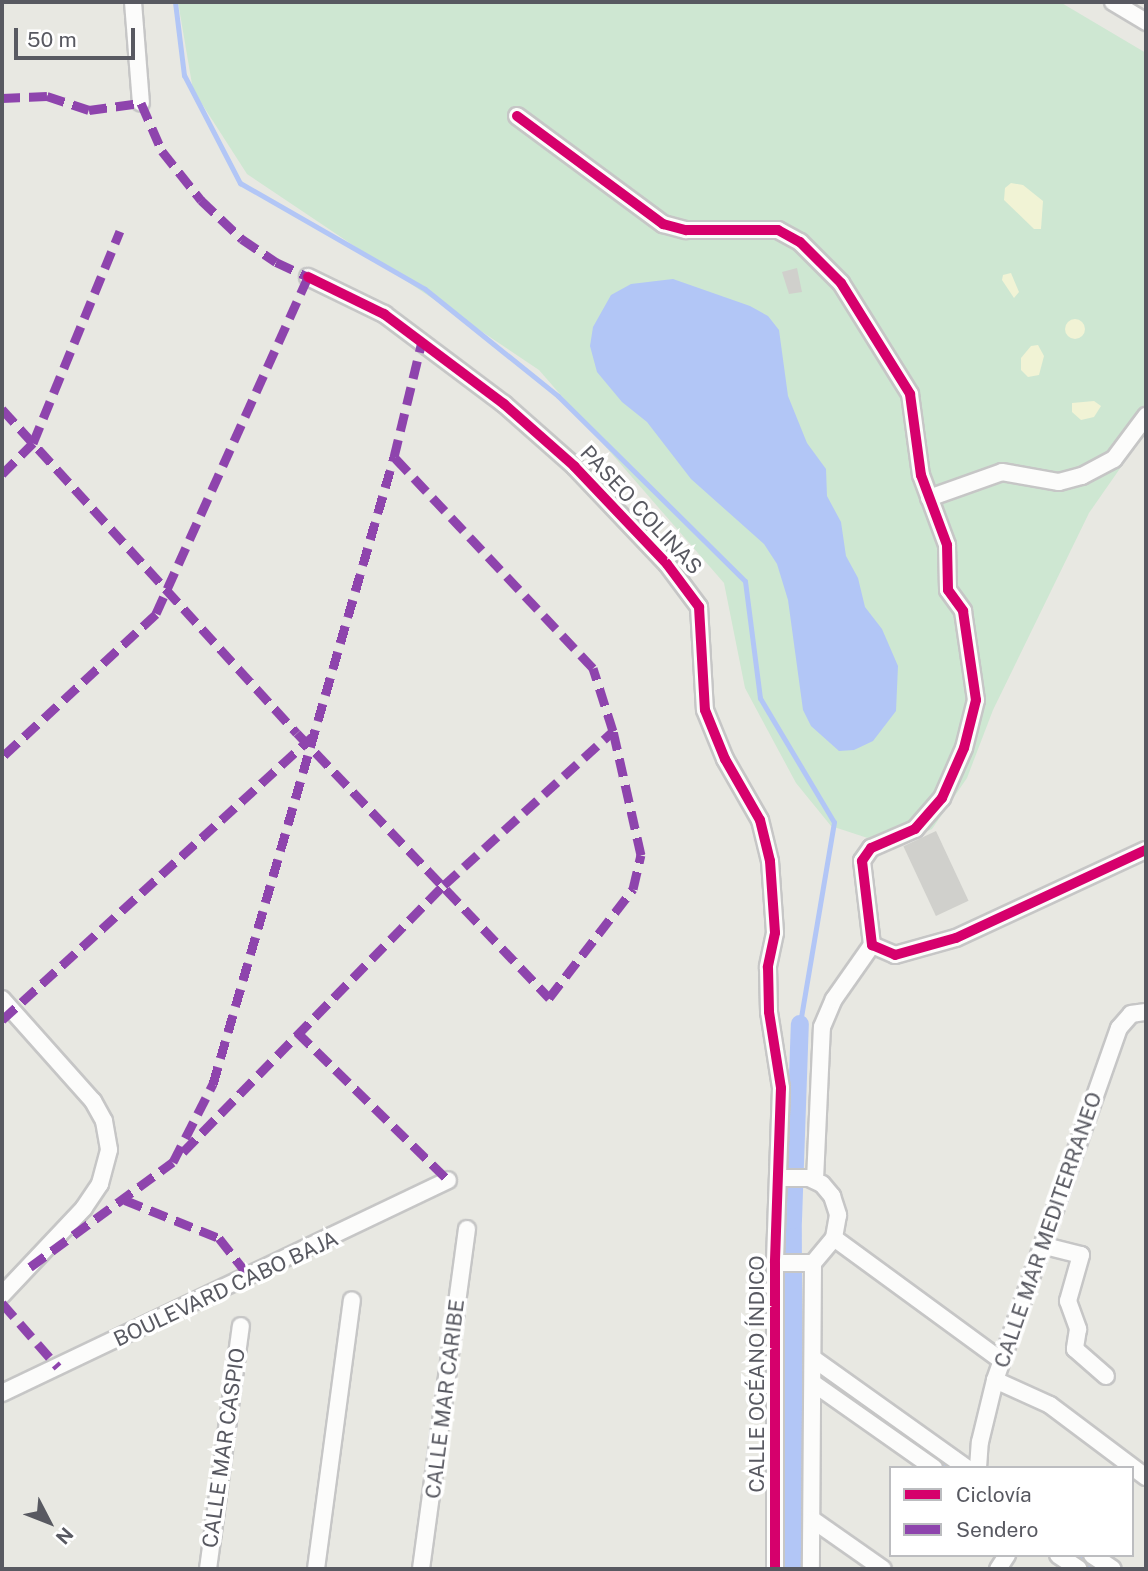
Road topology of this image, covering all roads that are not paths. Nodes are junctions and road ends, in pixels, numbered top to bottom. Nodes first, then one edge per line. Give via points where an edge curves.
1 (134, 2) edge
2 (1114, 2) edge
3 (1146, 22) edge
4 (141, 103) dead end
5 (517, 116) dead end
6 (308, 277) dead end
7 (1146, 416) edge
8 (929, 498) junction
9 (1146, 850) edge
10 (872, 945) junction
11 (2, 999) edge
12 (1146, 1012) edge
13 (796, 1179) junction
14 (448, 1180) dead end
15 (467, 1229) dead end
16 (834, 1238) junction
17 (1045, 1246) junction
18 (795, 1263) junction
19 (2, 1296) edge
20 (352, 1300) dead end
21 (241, 1326) dead end
22 (814, 1360) junction
23 (1002, 1361) junction
24 (1106, 1376) dead end
25 (995, 1380) junction
26 (813, 1382) junction
27 (2, 1393) edge
28 (931, 1466) edge
29 (964, 1466) edge
30 (978, 1466) edge
31 (1131, 1466) edge
32 (813, 1520) junction
33 (1061, 1557) edge
34 (1095, 1557) edge
35 (208, 1569) edge
36 (317, 1569) edge
37 (421, 1569) edge
38 (775, 1569) edge
39 (811, 1569) edge
40 (883, 1569) edge
41 (1079, 1569) edge
42 (1113, 1569) edge

1 - 4 street
2 - 3 street
5 - 8 street via 663,224 686,230 778,230 812,252 841,283 907,388 917,418 919,462
6 - 13 street, PASEO COLINAS via 384,314 505,404 574,466 667,564 699,607 705,710 760,820 770,861 775,933 768,967 769,1012
7 - 8 street via 1114,459 1082,476 1059,482 1002,472
8 - 10 street via 947,545 948,590 962,611 976,700 964,748 942,798 915,830 871,848 862,861
9 - 10 street via 956,937 895,955
10 - 13 street via 834,999 822,1027
11 - 19 street via 93,1101 108,1138 100,1184
12 - 17 street, CALLE MAR MEDITERRANEO via 1131,1014 1119,1028
13 - 16 street via 836,1204
13 - 18 street, CALLE OCÉANO ÍNDICO
14 - 27 street, BOULEVARD CABO BAJA
15 - 37 street, CALLE MAR CARIBE
16 - 18 street
16 - 23 street
17 - 23 street, CALLE MAR MEDITERRANEO
17 - 24 street via 1081,1255 1068,1301 1078,1329 1075,1349
18 - 22 street, CALLE OCÉANO ÍNDICO
18 - 38 street, CALLE OCÉANO ÍNDICO
20 - 36 street
21 - 35 street, CALLE MAR CASPIO
22 - 26 street, CALLE OCÉANO ÍNDICO
22 - 29 street
23 - 25 street, CALLE MAR MEDITERRANEO
25 - 30 street, CALLE MAR MEDITERRANEO via 979,1442
25 - 31 street via 1050,1405
26 - 28 street
26 - 32 street, CALLE OCÉANO ÍNDICO
32 - 39 street, CALLE OCÉANO ÍNDICO
32 - 40 street
33 - 41 street
34 - 42 street

